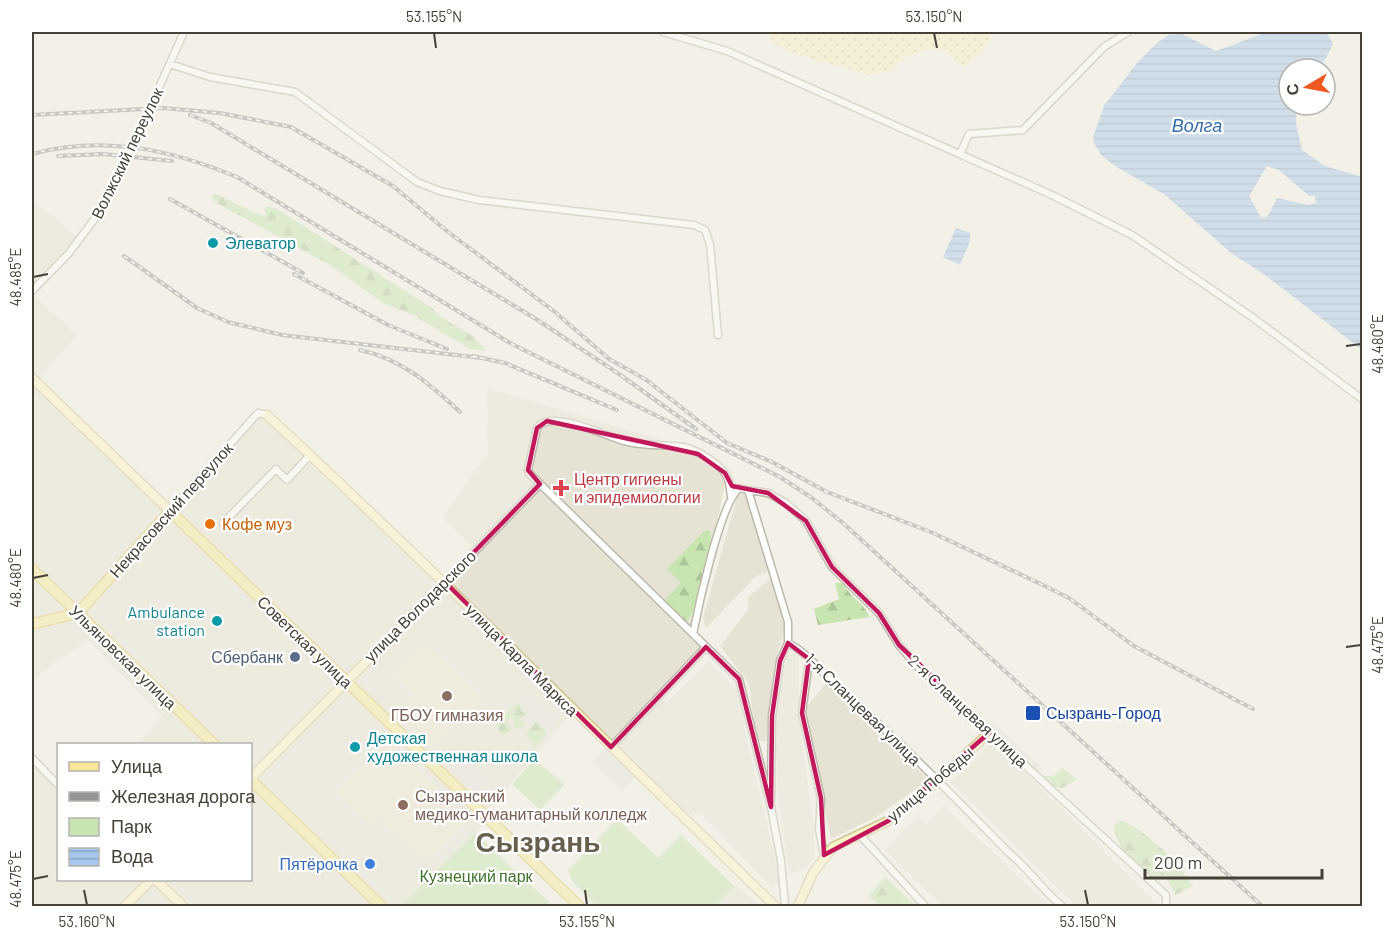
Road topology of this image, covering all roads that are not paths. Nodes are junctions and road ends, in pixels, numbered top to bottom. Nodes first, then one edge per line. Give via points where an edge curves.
1 (184, 32) edge
2 (663, 32) edge
3 (1128, 32) edge
4 (170, 64) junction
5 (960, 154) junction
6 (32, 291) edge
7 (718, 335) dead end
8 (32, 378) edge
9 (1362, 399) edge
10 (267, 416) joint
11 (310, 455) junction
12 (540, 484) junction
13 (748, 490) junction
14 (731, 497) junction
15 (170, 511) junction
16 (224, 523) dead end
17 (32, 569) edge
18 (445, 582) junction
19 (78, 613) junction
20 (32, 624) edge
21 (693, 634) junction
22 (788, 643) junction
23 (706, 647) junction
24 (809, 659) junction
25 (346, 682) junction
26 (990, 732) junction
27 (213, 743) edge
28 (611, 747) junction
29 (32, 758) edge
30 (252, 777) edge
31 (252, 781) edge
32 (938, 781) junction
33 (57, 784) edge
34 (771, 807) junction
35 (859, 834) junction
36 (824, 855) junction
37 (149, 881) edge
38 (158, 881) edge
39 (125, 906) edge
40 (183, 906) edge
41 (381, 906) edge
42 (579, 906) edge
43 (775, 906) edge
44 (785, 906) edge
45 (798, 906) edge
46 (925, 906) edge
47 (1062, 906) edge
48 (1166, 906) edge

1 - 4 street, Волжский переулок
2 - 5 street via 727,51
3 - 5 street via 1104,47 1023,130 969,134
4 - 6 street, Волжский переулок via 99,213 69,253
4 - 7 street via 210,77 295,92 417,182 440,191 479,200 694,225 705,230 710,244
5 - 9 street via 1132,235
8 - 15 street, Советская улица
10 - 11 street, улица Карла Маркса
10 - 15 street, Некрасовский переулок via 258,413
11 - 16 street via 287,480 276,469
11 - 18 street, улица Карла Маркса
12 - 14 street via 528,470 537,428 547,421 582,426 624,441 683,447 725,472
12 - 18 street, улица Володарского
12 - 21 street
13 - 14 street, 2-я Сланцевая улица via 740,488
13 - 22 street via 778,582 788,622
13 - 26 street, 2-я Сланцевая улица via 768,493 806,521 832,567 879,614 910,658
14 - 21 street
15 - 19 main road, Некрасовский переулок
15 - 25 main road, Советская улица
17 - 19 main road, Ульяновская улица
18 - 25 street, улица Володарского
18 - 28 street, улица Карла Маркса
19 - 20 main road
19 - 27 main road, Ульяновская улица
21 - 23 street
22 - 24 street, 1-я Сланцевая улица
22 - 34 street via 780,661 772,716
23 - 28 street
23 - 34 street via 739,679
24 - 32 street, 1-я Сланцевая улица
24 - 36 street via 802,713 821,798 819,829
25 - 30 street, улица Володарского
25 - 42 main road, Советская улица
26 - 32 street, улица Победы
26 - 48 street, 2-я Сланцевая улица via 1166,895
28 - 43 street, улица Карла Маркса
29 - 33 street
31 - 41 main road
32 - 35 street, улица Победы via 888,821
32 - 47 street, 1-я Сланцевая улица
34 - 44 street via 782,861
35 - 36 street, улица Победы
35 - 46 street
36 - 45 street
37 - 39 street
38 - 40 street

